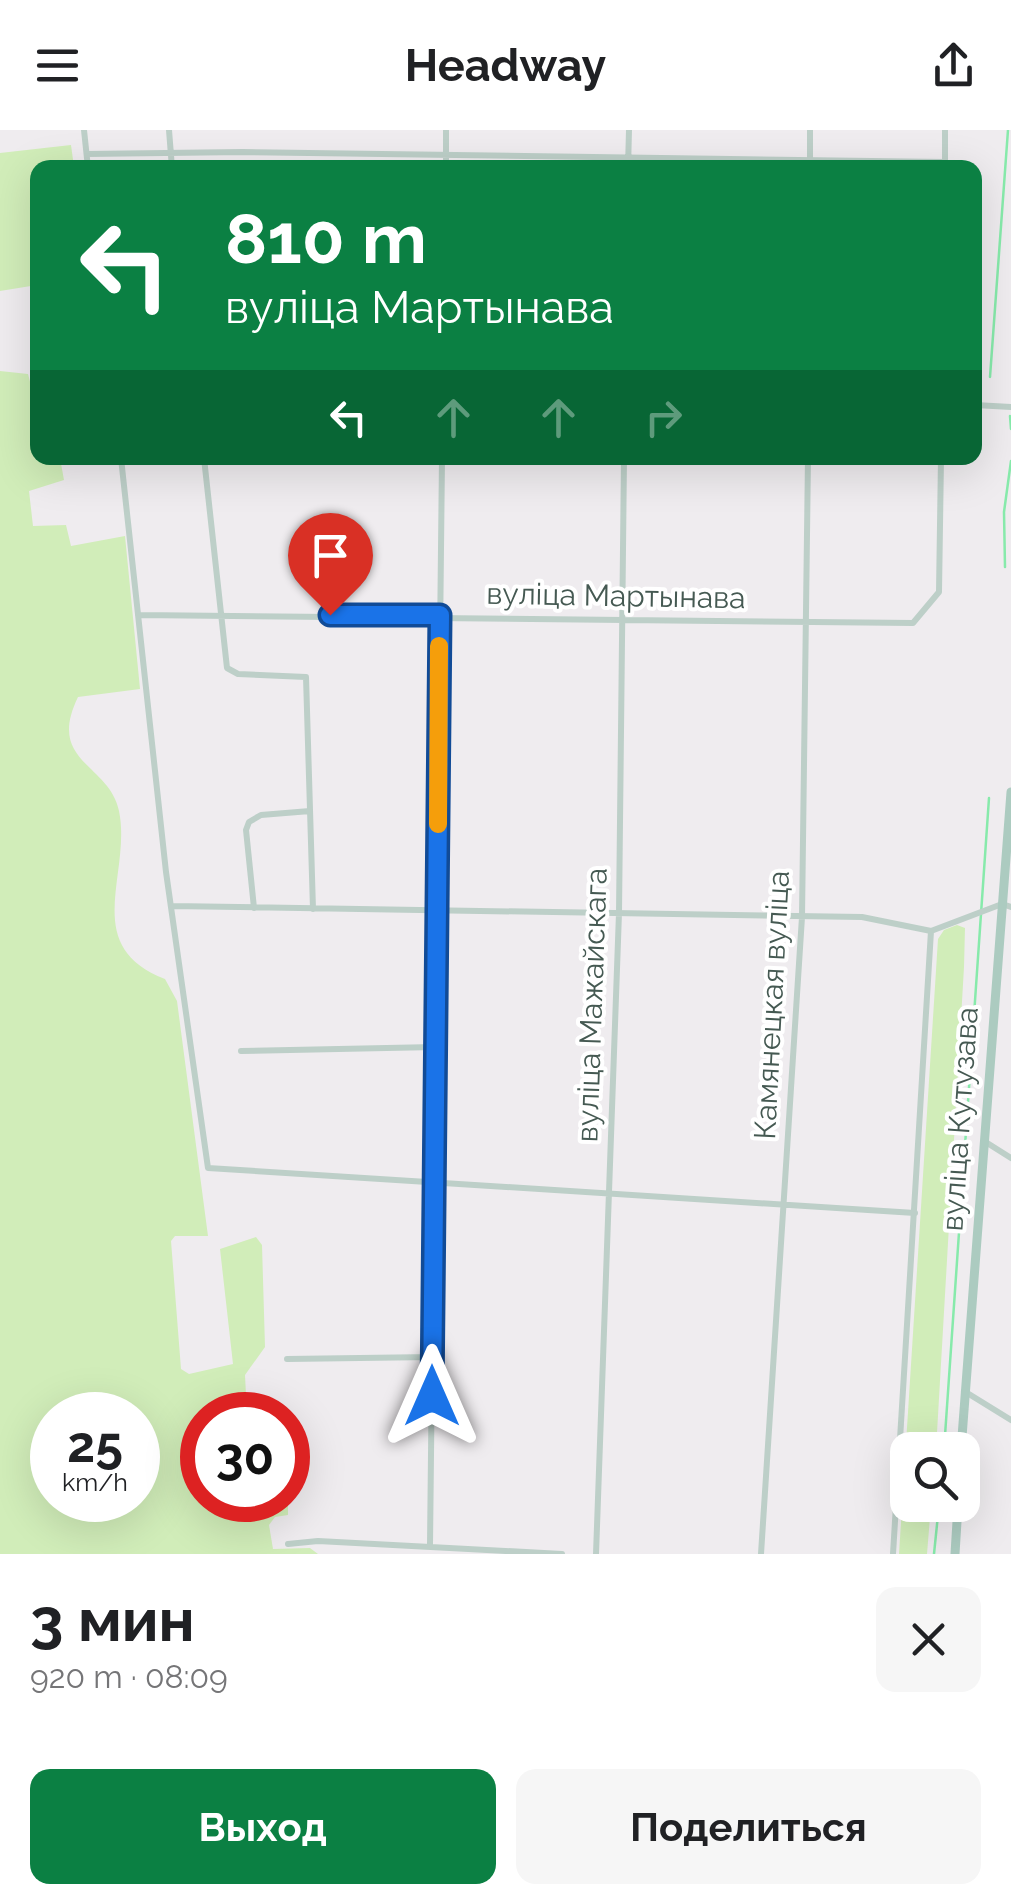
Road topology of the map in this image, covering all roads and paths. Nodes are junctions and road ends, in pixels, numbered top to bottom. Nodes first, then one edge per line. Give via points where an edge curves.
1 (84, 130) edge
2 (168, 130) edge
3 (446, 130) edge
4 (628, 130) edge
5 (810, 130) edge
6 (945, 130) edge
7 (171, 152) junction
8 (86, 154) junction
9 (446, 154) junction
10 (628, 155) junction
11 (87, 160) edge
12 (172, 160) edge
13 (446, 160) edge
14 (628, 160) edge
15 (742, 160) edge
16 (810, 160) edge
17 (945, 160) edge
18 (982, 406) edge
19 (1011, 407) edge
20 (122, 465) edge
21 (205, 465) edge
22 (442, 465) edge
23 (624, 465) edge
24 (808, 465) edge
25 (942, 465) edge
26 (138, 615) junction
27 (220, 615) junction
28 (440, 615) junction
29 (622, 620) junction
30 (807, 622) junction
31 (1011, 792) edge
32 (310, 811) junction
33 (170, 906) junction
34 (1007, 906) edge
35 (254, 908) junction
36 (313, 909) junction
37 (438, 911) junction
38 (619, 913) junction
39 (802, 917) junction
40 (932, 933) junction
41 (434, 1047) junction
42 (241, 1051) dead end
43 (983, 1141) junction
44 (1011, 1158) edge
45 (433, 1183) junction
46 (607, 1194) junction
47 (784, 1205) junction
48 (915, 1213) junction
49 (432, 1358) junction
50 (287, 1359) dead end
51 (964, 1391) junction
52 (1011, 1420) edge
53 (962, 1432) edge
54 (957, 1522) edge
55 (288, 1544) dead end
56 (430, 1545) junction
57 (562, 1554) edge
58 (596, 1554) edge
59 (761, 1554) edge
60 (893, 1554) edge
61 (954, 1554) edge

1 - 8 street
2 - 7 street
3 - 9 street
4 - 10 street
5 - 16 street
6 - 17 street
7 - 8 street
7 - 9 street
7 - 12 street
8 - 11 street
9 - 10 street
9 - 13 street
10 - 14 street
10 - 15 street
18 - 19 street
20 - 26 street
21 - 27 street
22 - 28 street
23 - 29 street, вуліца Мажайскага
24 - 30 street, Камянецкая вуліца
25 - 30 street, вуліца Мартынава via 939,592 914,623
26 - 27 street, вуліца Мартынава
26 - 33 street
27 - 28 street, вуліца Мартынава
27 - 32 street via 231,672 306,678
28 - 29 street, вуліца Мартынава
28 - 37 street
29 - 30 street, вуліца Мартынава
29 - 38 street, вуліца Мажайскага
30 - 39 street, Камянецкая вуліца
31 - 34 main road, вуліца Кутузава
32 - 35 street via 249,822
32 - 36 street
33 - 35 street
33 - 45 street via 208,1168
34 - 40 street
34 - 43 main road, вуліца Кутузава
35 - 36 street
36 - 37 street
37 - 38 street
37 - 41 street
38 - 39 street
38 - 46 street, вуліца Мажайскага
39 - 40 street via 862,917
39 - 47 street, Камянецкая вуліца
40 - 48 street, вуліца Кутузава
41 - 42 street
41 - 45 street
43 - 44 street
43 - 51 main road, вуліца Кутузава
45 - 46 street
45 - 49 street
46 - 47 street
46 - 58 street, вуліца Мажайскага
47 - 48 street
47 - 59 street, Камянецкая вуліца
48 - 60 street, вуліца Кутузава
49 - 50 street
49 - 56 street
51 - 52 street
51 - 53 main road, вуліца Кутузава
54 - 61 main road
55 - 56 street
56 - 57 street

